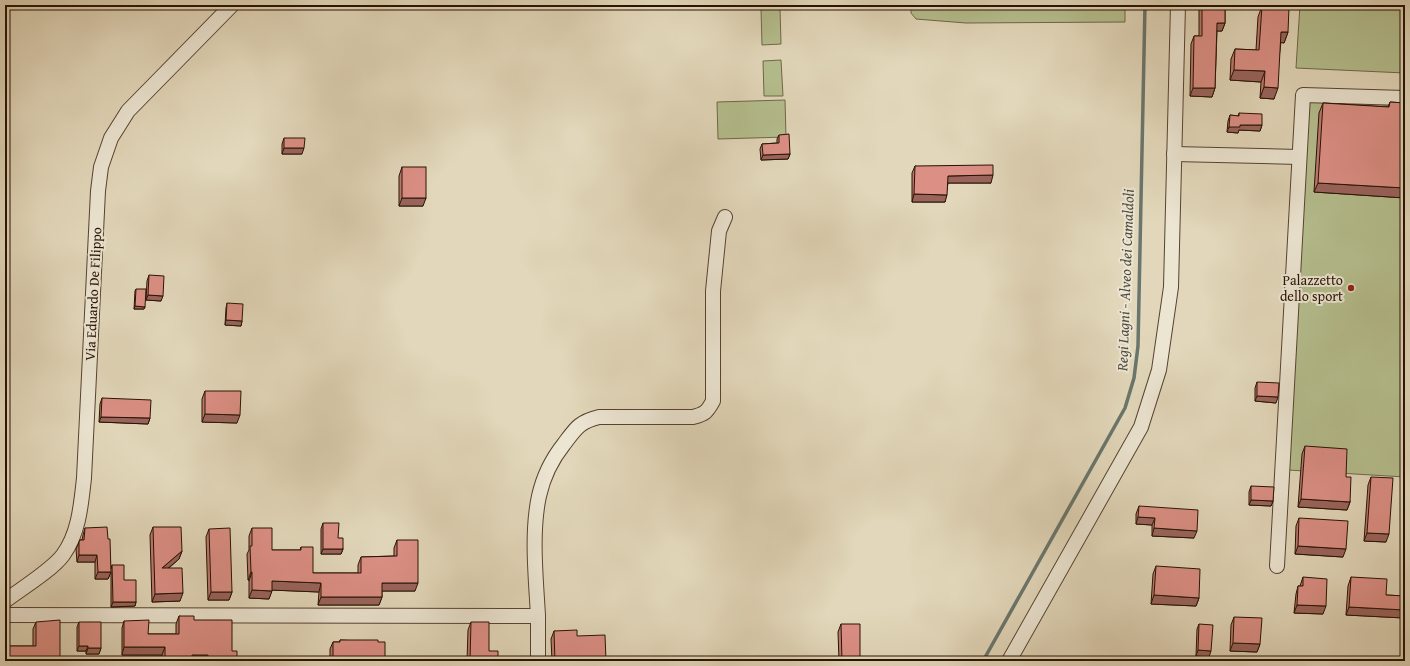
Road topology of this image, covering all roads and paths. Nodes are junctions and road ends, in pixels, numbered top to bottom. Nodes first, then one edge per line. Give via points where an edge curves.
1 (232, 5) edge
2 (1178, 5) edge
3 (1405, 98) edge
4 (1174, 154) junction
5 (1300, 157) junction
6 (724, 217) dead end
7 (1277, 566) dead end
8 (5, 601) edge
9 (5, 615) edge
10 (538, 616) junction
11 (538, 661) edge
12 (1009, 661) edge

1 - 8 street, Via Eduardo De Filippo via 128,111 111,138 101,167 98,191 84,478 79,516 72,540 62,556
2 - 4 street
3 - 5 street via 1303,95
4 - 5 street
4 - 12 street via 1171,287 1159,370 1141,427
5 - 7 street
6 - 10 street via 719,231 713,291 714,391 711,405 703,415 693,417 599,417 587,420 577,427 558,451 546,474 539,496 535,547
9 - 10 street
10 - 11 street

